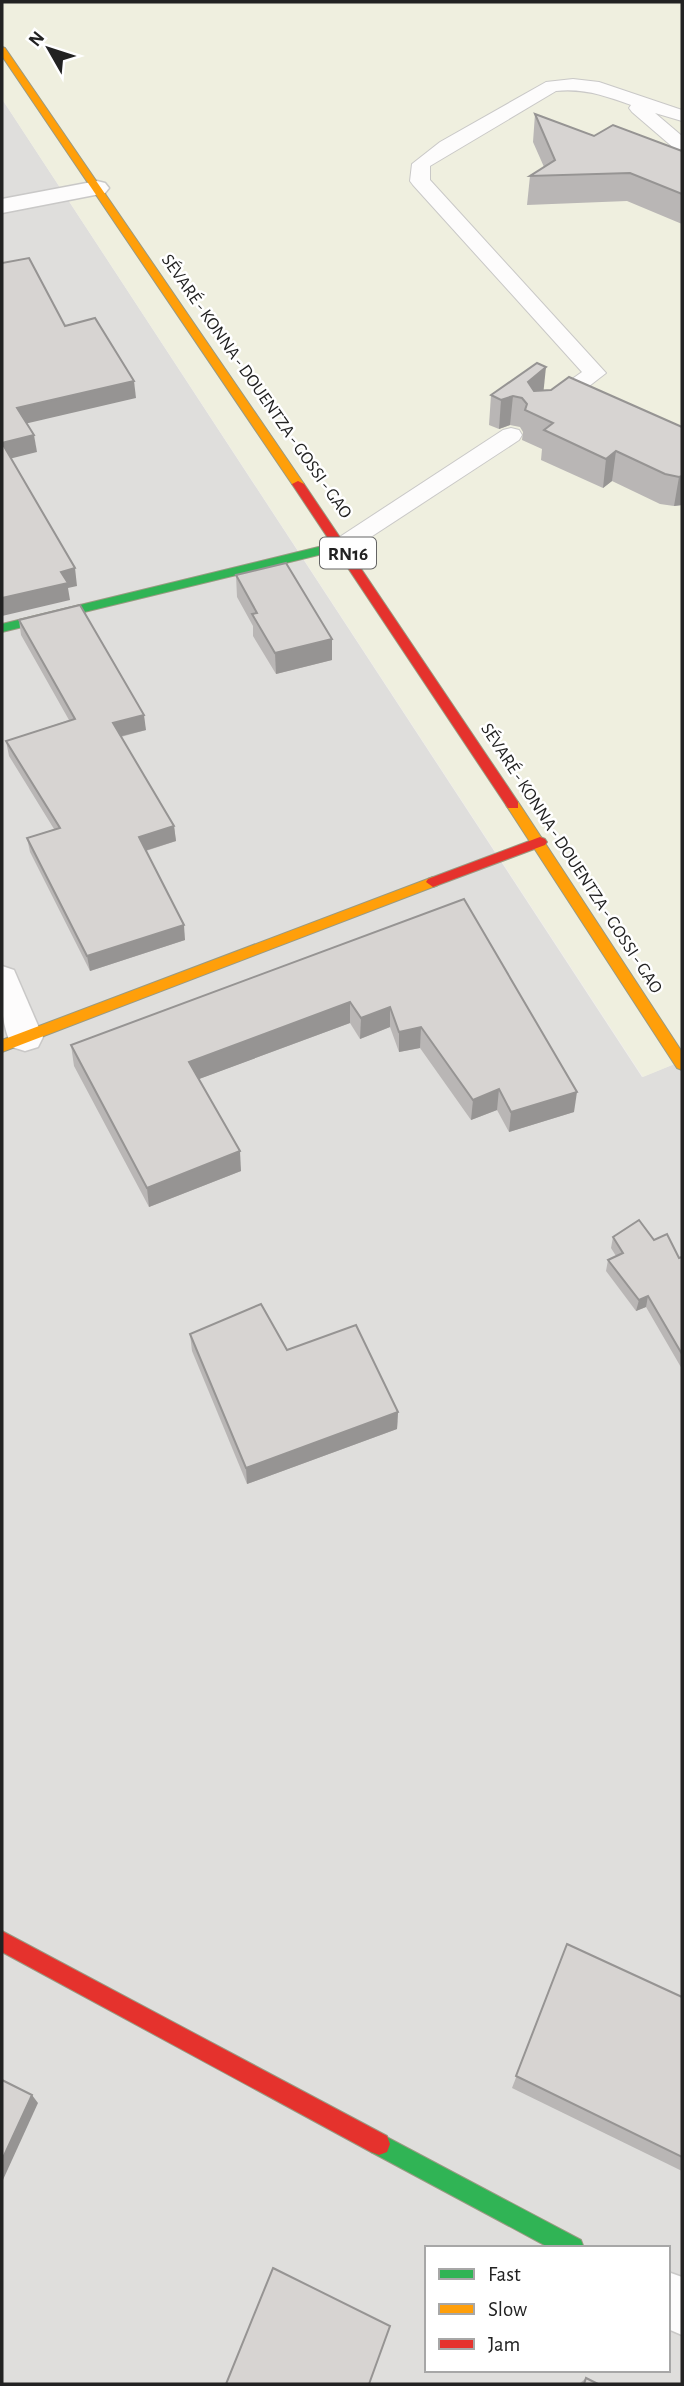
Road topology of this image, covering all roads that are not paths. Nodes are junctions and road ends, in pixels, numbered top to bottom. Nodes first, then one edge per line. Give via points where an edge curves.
1 (2, 50) edge
2 (626, 98) junction
3 (682, 116) edge
4 (682, 145) edge
5 (97, 188) junction
6 (2, 206) edge
7 (539, 413) edge
8 (511, 435) dead end
9 (343, 545) junction
10 (2, 628) edge
11 (540, 842) junction
12 (2, 979) edge
13 (13, 1042) edge
14 (678, 1048) edge
15 (2, 1941) edge
16 (569, 2246) edge

1 - 5 main road, SÉVARÉ - KONNA - DOUENTZA - GOSSI - GAO / RN16
2 - 3 lane
2 - 4 lane
2 - 7 lane via 593,86 552,86 421,164 419,181 595,373
5 - 6 street
5 - 9 main road, SÉVARÉ - KONNA - DOUENTZA - GOSSI - GAO / RN16
8 - 9 lane
9 - 10 main road
9 - 11 main road, SÉVARÉ - KONNA - DOUENTZA - GOSSI - GAO / RN16
11 - 13 main road
11 - 14 main road, SÉVARÉ - KONNA - DOUENTZA - GOSSI - GAO / RN16
12 - 13 street
15 - 16 main road

